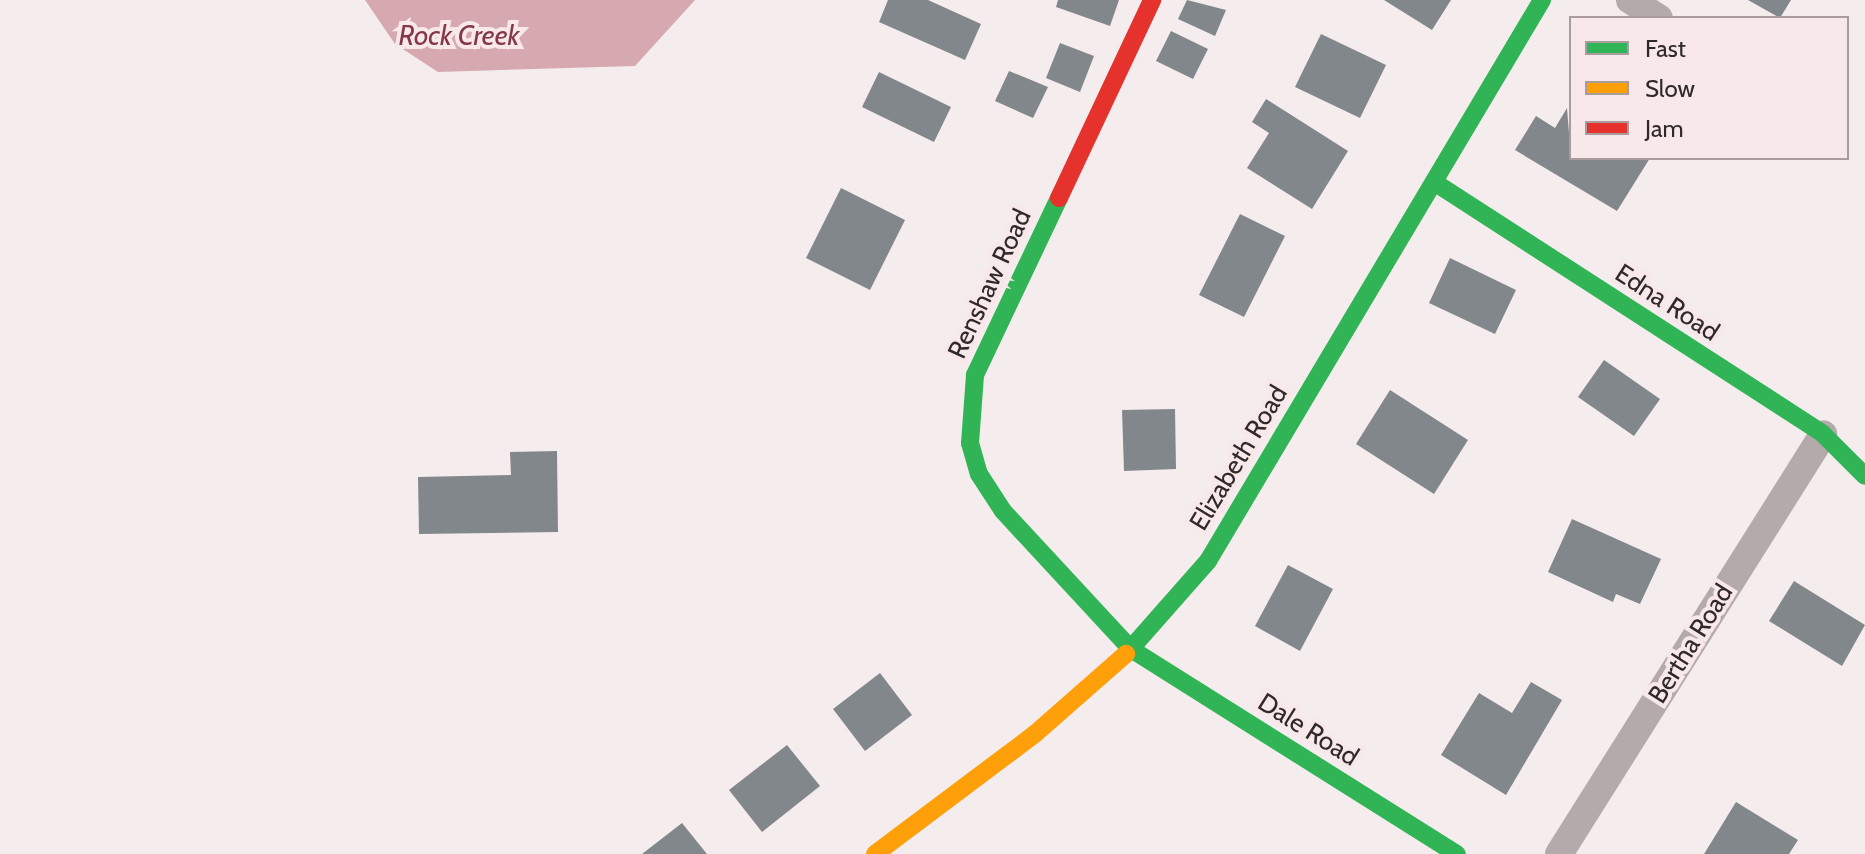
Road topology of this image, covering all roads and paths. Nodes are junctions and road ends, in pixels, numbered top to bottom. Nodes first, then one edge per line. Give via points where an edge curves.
1 (1152, 0) edge
2 (1542, 0) edge
3 (1630, 0) edge
4 (1656, 16) edge
5 (1434, 182) junction
6 (1823, 434) junction
7 (1865, 476) edge
8 (1131, 649) junction
9 (875, 854) edge
10 (1457, 854) edge
11 (1559, 854) edge

1 - 8 street, Renshaw Road via 975,375 970,419 979,474 1003,511
2 - 5 street, Elizabeth Road
3 - 4 street
5 - 6 street, Edna Road
5 - 8 street, Elizabeth Road via 1208,561
6 - 7 street, Edna Road
6 - 11 street, Bertha Road
8 - 9 street, Elizabeth Road via 1036,733
8 - 10 street, Dale Road

